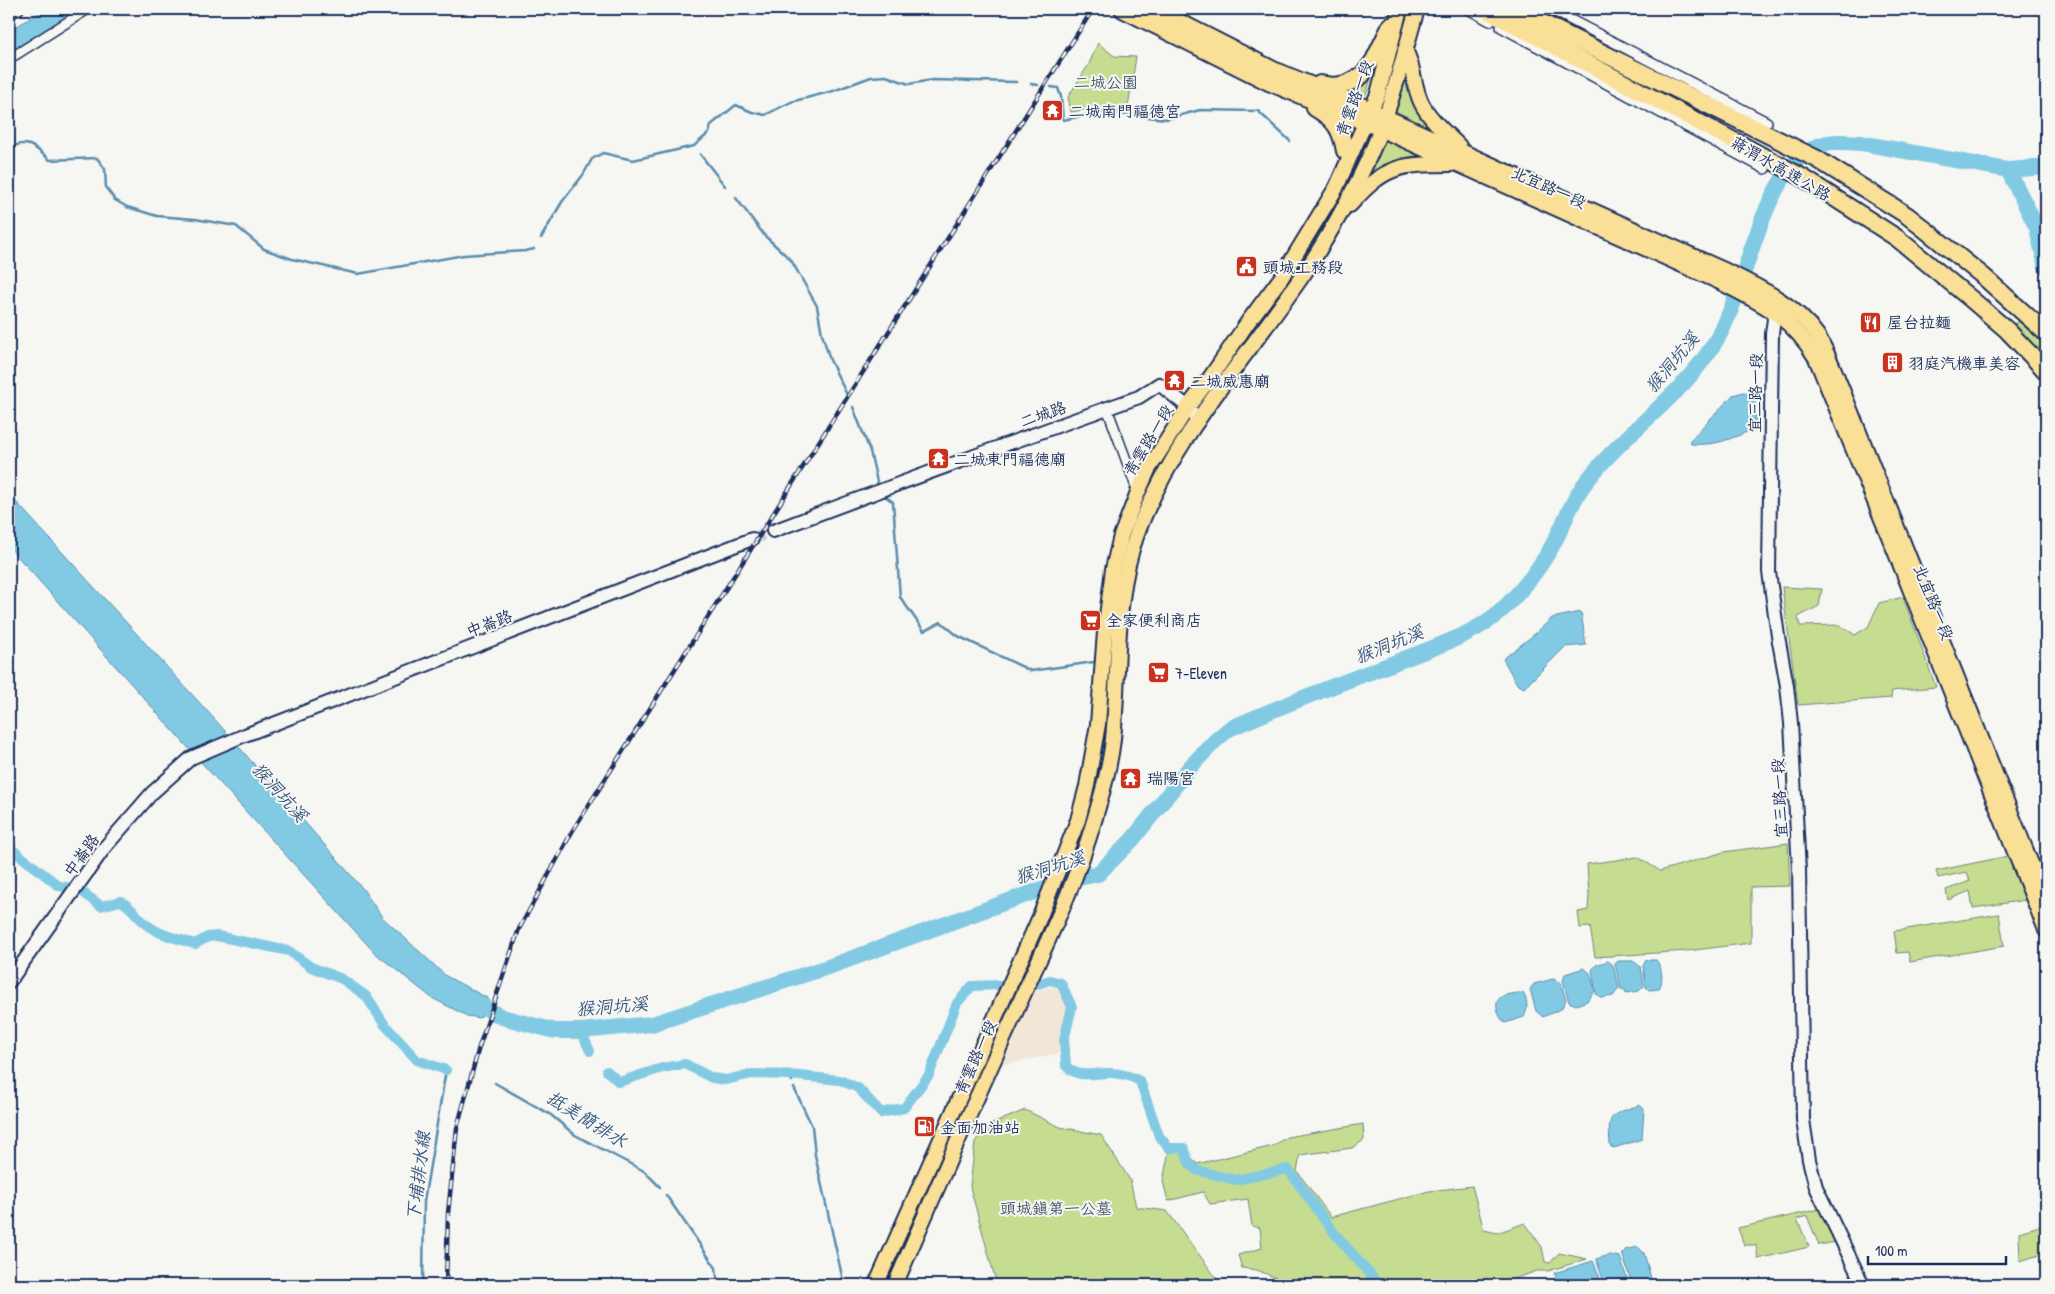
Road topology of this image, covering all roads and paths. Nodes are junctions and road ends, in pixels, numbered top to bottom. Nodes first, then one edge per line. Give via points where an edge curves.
1 (19, 9) edge
2 (88, 9) edge
3 (1123, 9) edge
4 (1153, 9) edge
5 (1400, 9) edge
6 (1417, 9) edge
7 (1468, 9) edge
8 (1485, 9) edge
9 (1514, 9) edge
10 (1550, 9) edge
11 (9, 15) edge
12 (1405, 50) junction
13 (9, 59) edge
14 (1362, 75) joint
15 (1271, 76) junction
16 (1375, 120) junction
17 (1767, 122) dead end
18 (1465, 151) junction
19 (1346, 158) junction
20 (1456, 164) junction
21 (1765, 169) dead end
22 (1334, 225) junction
23 (1723, 276) junction
24 (1772, 302) junction
25 (2046, 333) edge
26 (1221, 362) junction
27 (1234, 371) junction
28 (2046, 372) edge
29 (1188, 407) junction
30 (1107, 408) junction
31 (1198, 422) junction
32 (1138, 492) junction
33 (773, 531) tunnel mouth
34 (752, 539) tunnel mouth
35 (2046, 902) edge
36 (2046, 930) edge
37 (9, 982) edge
38 (876, 1285) edge
39 (895, 1285) edge
40 (1863, 1285) edge

1 - 11 street
2 - 13 street
3 - 15 highway
4 - 15 highway
5 - 14 main road
5 - 16 main road, 青雲路一段 via 1378,94
6 - 12 main road, 青雲路一段
7 - 21 street
8 - 28 highway, 蔣渭水高速公路 via 1802,177 1889,233 1972,299 2007,330
9 - 25 highway, 蔣渭水高速公路 via 1817,159 1908,216 1983,276
10 - 17 street
12 - 16 main road, 青雲路一段
12 - 18 main road via 1420,101
14 - 15 highway via 1346,85 1332,87
15 - 16 highway
15 - 19 highway via 1329,117 1341,133
16 - 18 main road, 北宜路一段
16 - 19 main road, 青雲路一段
16 - 20 main road, 北宜路一段
16 - 22 main road, 青雲路一段 via 1352,191
18 - 23 main road, 北宜路一段
19 - 26 main road, 青雲路一段 via 1318,220
20 - 22 main road via 1413,164 1388,171 1366,188
20 - 23 main road, 北宜路一段
22 - 27 main road, 青雲路一段 via 1309,266
23 - 24 main road
24 - 35 main road, 北宜路一段 via 1796,312 1816,334 1843,392
24 - 36 main road, 北宜路一段 via 1806,341 1816,358
24 - 40 street, 宜三路一段 via 1769,572 1791,723 1799,870 1802,1120 1816,1187
26 - 27 street
26 - 29 main road, 青雲路一段
27 - 31 main road, 青雲路一段
29 - 30 street, 二城路 via 1159,384 1138,397
29 - 31 street, 二城路
29 - 32 main road, 青雲路一段 via 1148,470
30 - 32 street
30 - 33 street, 二城路
31 - 39 main road, 青雲路一段 via 1159,482 1137,534 1124,584 1110,755 1089,839 1054,926
32 - 38 main road, 青雲路一段 via 1121,536 1113,569 1098,724 1078,820 1031,935
34 - 37 street, 中崙路 via 191,758 152,792 105,848

